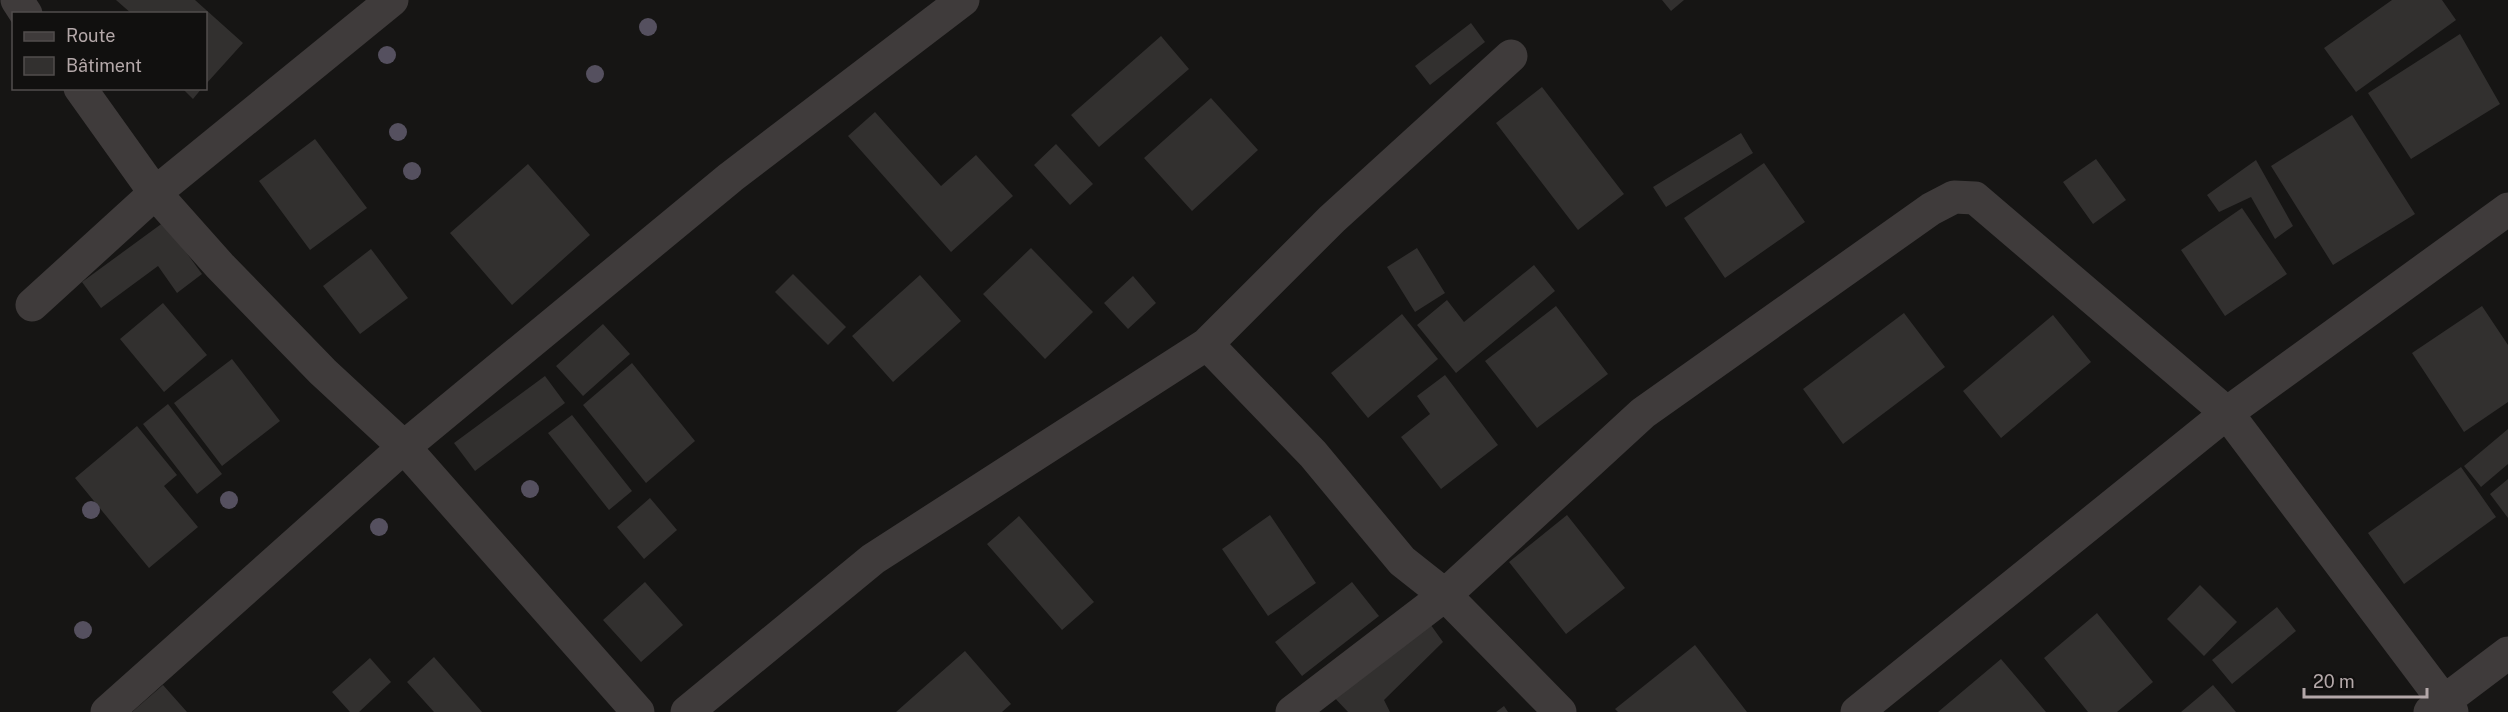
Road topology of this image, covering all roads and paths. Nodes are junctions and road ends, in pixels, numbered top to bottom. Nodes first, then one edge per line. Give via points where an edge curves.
1 (392, 0) edge
2 (963, 0) edge
3 (1511, 56) dead end
4 (81, 90) edge
5 (155, 193) junction
6 (2508, 209) edge
7 (32, 305) dead end
8 (1207, 344) junction
9 (2228, 413) junction
10 (404, 447) junction
11 (1445, 595) junction
12 (2508, 653) edge
13 (2442, 708) edge
14 (106, 712) edge
15 (638, 712) edge
16 (687, 712) edge
17 (1292, 712) edge
18 (1560, 712) edge
19 (1857, 712) edge

1 - 5 street
2 - 10 street via 730,177
3 - 8 street via 1332,219
4 - 5 street
5 - 7 street
5 - 10 street via 323,372
6 - 9 street
8 - 11 street via 1313,454 1402,561
8 - 16 street via 873,559
9 - 11 street via 1974,198 1954,197 1931,209 1643,413
9 - 13 street
9 - 19 street
10 - 14 street
10 - 15 street
11 - 17 street
11 - 18 street
12 - 13 street

